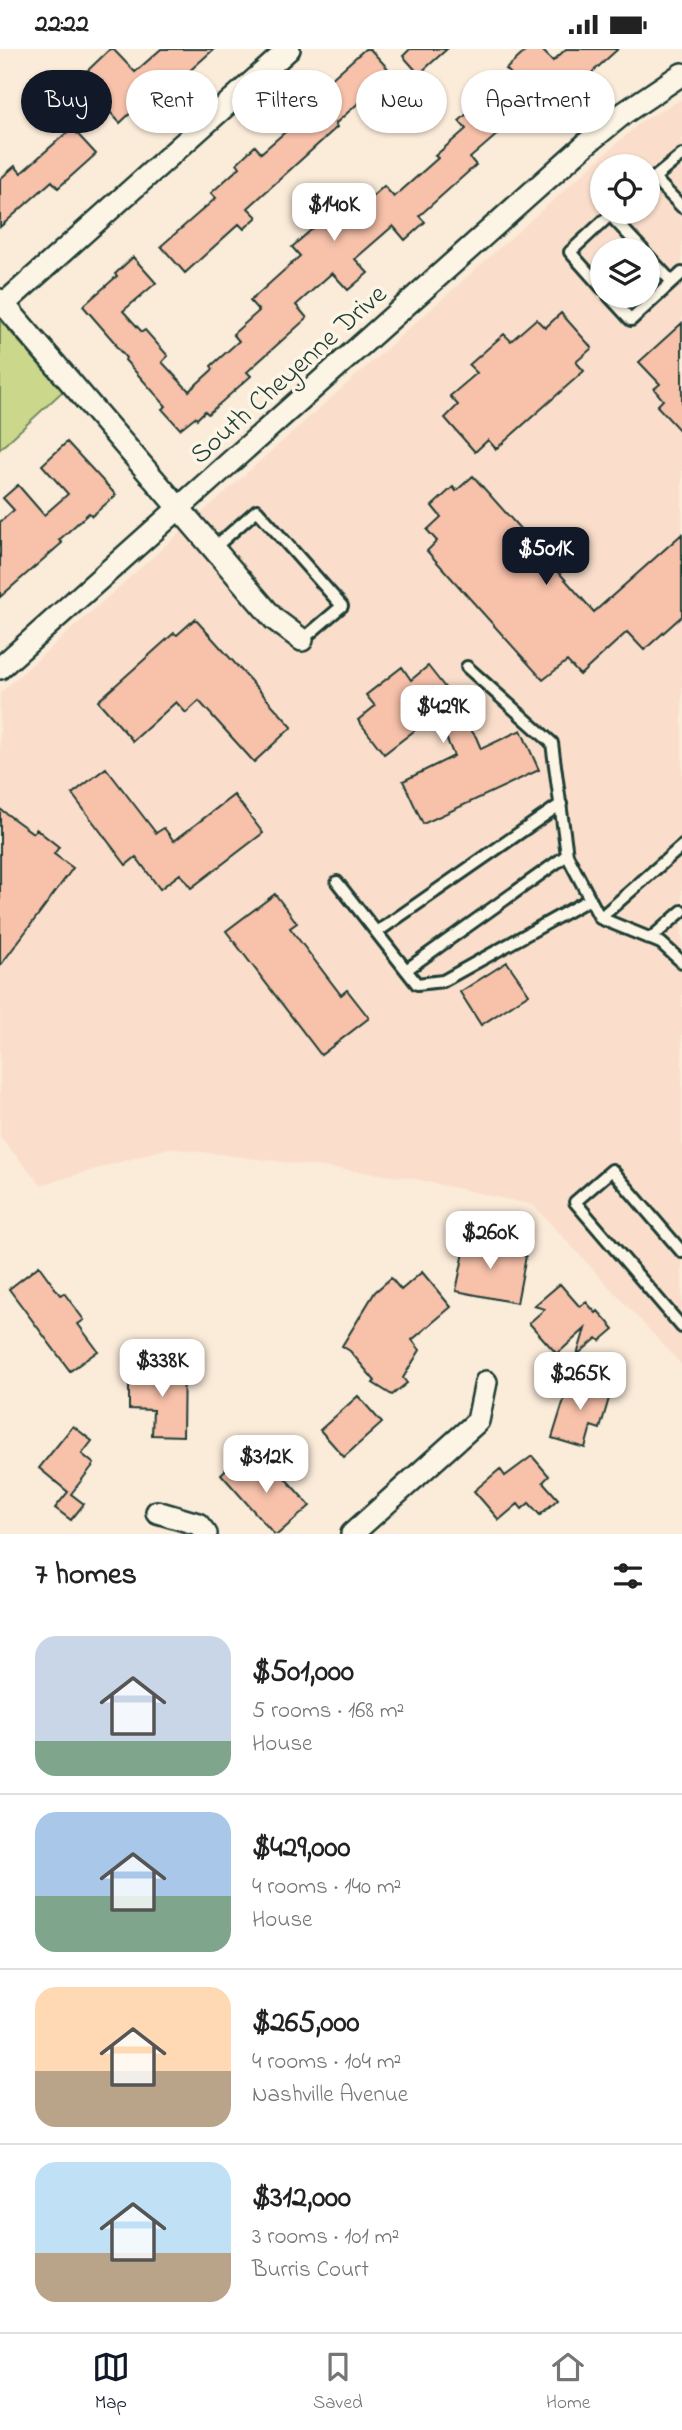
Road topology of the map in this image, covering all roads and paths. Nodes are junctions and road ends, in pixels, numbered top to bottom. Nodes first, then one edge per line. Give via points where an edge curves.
1 (289, 49) edge
2 (682, 74) edge
3 (682, 155) edge
4 (682, 208) edge
5 (632, 238) edge
6 (660, 269) edge
7 (682, 273) edge
8 (590, 274) edge
9 (672, 282) junction
10 (660, 293) edge
11 (2, 302) edge
12 (620, 308) edge
13 (644, 308) edge
14 (178, 507) junction
15 (214, 548) junction
16 (302, 640) joint
17 (467, 667) dead end
18 (0, 668) edge
19 (561, 804) junction
20 (682, 846) edge
21 (567, 855) junction
22 (337, 882) dead end
23 (590, 898) junction
24 (682, 911) edge
25 (600, 918) junction
26 (377, 932) junction
27 (650, 939) junction
28 (682, 962) edge
29 (406, 969) junction
30 (682, 1252) edge
31 (682, 1327) edge
32 (486, 1382) dead end
33 (157, 1513) dead end
34 (206, 1534) edge
35 (352, 1534) edge

1 - 11 street
2 - 14 street, South Cheyenne Drive via 586,144
3 - 4 lane via 654,178
5 - 8 lane via 611,215 570,252
6 - 9 lane
7 - 9 lane
9 - 10 lane
11 - 14 street
12 - 13 lane via 631,320
14 - 15 street
14 - 18 street, South Cheyenne Drive
15 - 16 street via 274,619
15 - 16 lane via 257,510 342,606
17 - 19 lane via 552,743
19 - 21 lane
19 - 26 lane
20 - 25 lane
21 - 23 lane
21 - 29 lane
22 - 26 lane
23 - 25 lane
23 - 29 lane via 443,981 417,984
24 - 27 lane
25 - 27 lane
26 - 29 lane
27 - 28 lane
30 - 31 lane via 612,1170 575,1202
32 - 35 street via 478,1421
33 - 34 street via 198,1524

